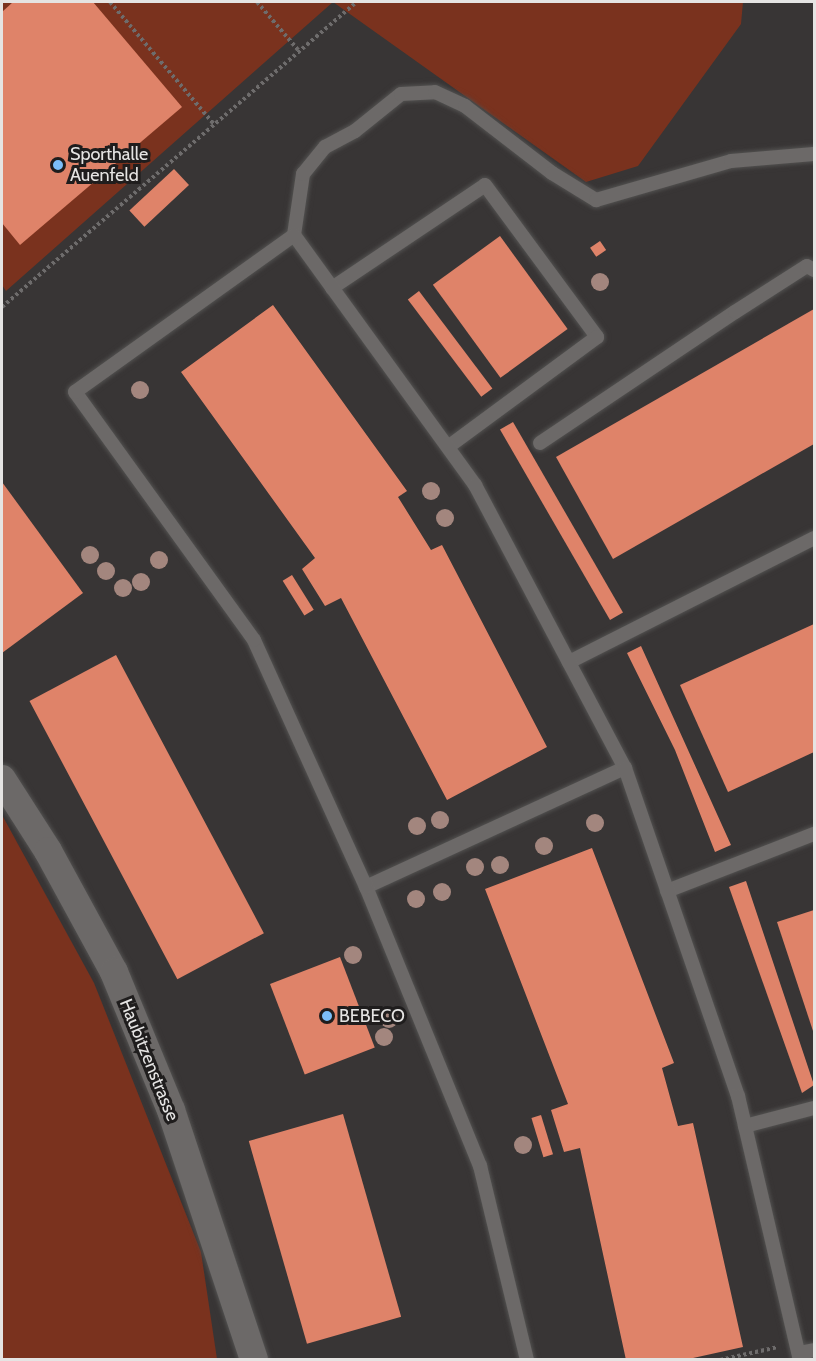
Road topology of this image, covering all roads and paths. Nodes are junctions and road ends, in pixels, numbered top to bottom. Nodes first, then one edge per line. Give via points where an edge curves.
1 (110, 2) edge
2 (256, 2) edge
3 (357, 2) edge
4 (298, 51) junction
5 (214, 124) junction
6 (814, 154) edge
7 (294, 236) junction
8 (814, 270) edge
9 (332, 288) junction
10 (2, 307) edge
11 (540, 443) dead end
12 (448, 447) junction
13 (814, 538) edge
14 (569, 662) junction
15 (625, 768) junction
16 (2, 779) edge
17 (814, 834) edge
18 (366, 887) junction
19 (667, 891) junction
20 (814, 1108) edge
21 (745, 1126) junction
22 (814, 1350) edge
23 (799, 1352) edge
24 (254, 1359) edge
25 (527, 1359) edge
26 (720, 1359) edge

1 - 5 path
2 - 4 path
3 - 4 path
4 - 5 path
5 - 10 path
6 - 7 lane via 731,160 596,200 552,174 465,106 435,92 401,94 355,131 325,147 303,174
7 - 9 lane
7 - 18 lane via 75,392 254,640
8 - 11 lane via 807,266
9 - 12 lane
9 - 12 lane via 485,185 597,337
12 - 14 lane via 475,484
13 - 14 lane
14 - 15 lane
15 - 18 lane
15 - 19 lane
16 - 24 street, Haubitzenstrasse via 48,850 114,972 171,1110
17 - 19 lane
18 - 25 lane via 480,1166
19 - 21 lane
20 - 21 lane
21 - 23 lane
22 - 23 lane
23 - 26 path

